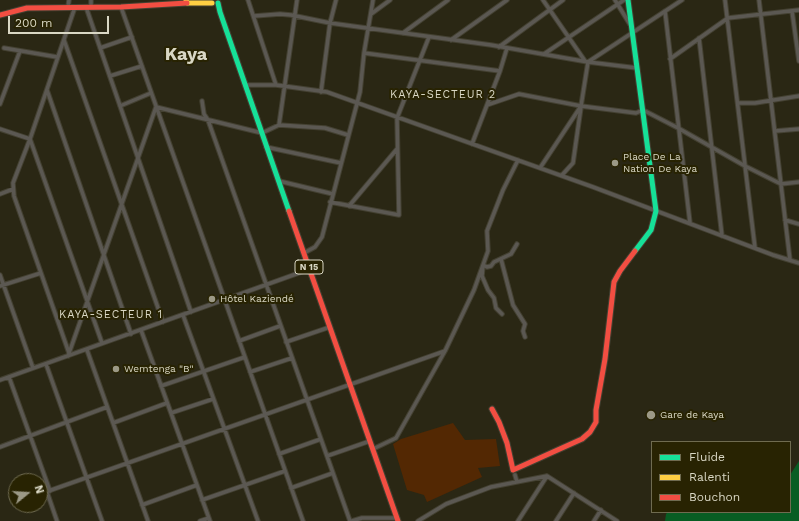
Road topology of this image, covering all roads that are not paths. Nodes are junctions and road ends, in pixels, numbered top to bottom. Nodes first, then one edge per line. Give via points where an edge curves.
1 (69, 0) edge
2 (91, 0) edge
3 (248, 0) edge
4 (297, 0) edge
5 (336, 0) edge
6 (373, 0) edge
7 (390, 0) edge
8 (448, 0) edge
9 (507, 0) edge
10 (543, 0) edge
11 (563, 0) edge
12 (615, 0) edge
13 (624, 0) edge
14 (628, 0) edge
15 (682, 0) edge
16 (725, 0) edge
17 (759, 0) edge
18 (186, 1) edge
19 (203, 1) edge
20 (214, 2) edge
21 (618, 4) junction
22 (68, 7) junction
23 (75, 7) junction
24 (89, 7) junction
25 (121, 7) junction
26 (549, 9) junction
27 (799, 10) edge
28 (665, 11) junction
29 (792, 11) junction
30 (371, 14) junction
31 (0, 15) edge
32 (761, 15) junction
33 (254, 16) junction
34 (295, 16) junction
35 (728, 18) junction
36 (330, 23) junction
37 (368, 28) junction
38 (632, 30) junction
39 (402, 33) junction
40 (132, 37) junction
41 (429, 37) junction
42 (569, 37) junction
43 (699, 38) junction
44 (64, 40) junction
45 (451, 40) junction
46 (499, 47) junction
47 (4, 48) dead end
48 (100, 48) junction
49 (507, 48) junction
50 (20, 51) junction
51 (364, 53) junction
52 (544, 54) junction
53 (58, 58) junction
54 (670, 59) junction
55 (420, 61) junction
56 (587, 61) junction
57 (799, 61) edge
58 (142, 66) junction
59 (637, 68) junction
60 (500, 71) junction
61 (110, 76) junction
62 (244, 84) junction
63 (276, 84) junction
64 (285, 86) junction
65 (46, 89) junction
66 (321, 92) junction
67 (151, 93) junction
68 (799, 96) edge
69 (771, 100) junction
70 (202, 101) dead end
71 (357, 103) junction
72 (738, 103) junction
73 (0, 104) edge
74 (487, 105) junction
75 (120, 106) junction
76 (581, 106) junction
77 (156, 107) junction
78 (643, 110) junction
79 (397, 118) junction
80 (208, 120) junction
81 (279, 125) junction
82 (678, 128) junction
83 (0, 129) edge
84 (799, 129) edge
85 (775, 131) junction
86 (262, 133) junction
87 (348, 135) junction
88 (30, 139) junction
89 (472, 144) junction
90 (266, 147) junction
91 (398, 148) junction
92 (712, 148) junction
93 (138, 159) junction
94 (518, 160) junction
95 (341, 163) junction
96 (745, 166) junction
97 (540, 168) junction
98 (562, 175) dead end
99 (279, 181) junction
100 (799, 182) edge
101 (781, 184) junction
102 (13, 189) junction
103 (0, 194) edge
104 (333, 194) junction
105 (330, 202) junction
106 (122, 206) junction
107 (349, 206) junction
108 (656, 211) junction
109 (785, 220) junction
110 (690, 224) junction
111 (799, 224) edge
112 (722, 236) junction
113 (517, 244) dead end
114 (755, 248) junction
115 (304, 253) junction
116 (104, 256) junction
117 (502, 258) junction
118 (790, 260) junction
119 (799, 263) edge
120 (483, 265) junction
121 (310, 270) junction
122 (41, 273) junction
123 (0, 275) edge
124 (267, 285) junction
125 (2, 286) edge
126 (225, 300) junction
127 (87, 301) junction
128 (191, 312) junction
129 (502, 314) dead end
130 (183, 315) junction
131 (163, 322) junction
132 (280, 326) junction
133 (330, 327) junction
134 (141, 330) junction
135 (131, 334) junction
136 (525, 337) dead end
137 (239, 341) junction
138 (286, 342) junction
139 (102, 343) junction
140 (87, 350) junction
141 (445, 351) junction
142 (68, 354) junction
143 (245, 357) junction
144 (292, 358) junction
145 (46, 364) junction
146 (33, 368) junction
147 (203, 372) junction
148 (250, 372) junction
149 (9, 377) junction
150 (0, 380) edge
151 (161, 386) junction
152 (351, 386) junction
153 (213, 399) junction
154 (307, 401) junction
155 (167, 403) junction
156 (107, 407) junction
157 (492, 409) dead end
158 (171, 413) junction
159 (266, 415) junction
160 (66, 422) junction
161 (113, 423) junction
162 (224, 430) junction
163 (30, 436) junction
164 (321, 439) junction
165 (370, 441) junction
166 (182, 444) junction
167 (0, 446) edge
168 (373, 449) junction
169 (279, 454) junction
170 (327, 456) junction
171 (128, 464) junction
172 (285, 471) junction
173 (42, 473) edge
174 (333, 473) junction
175 (515, 475) dead end
176 (548, 476) junction
177 (86, 478) junction
178 (517, 482) junction
179 (197, 485) junction
180 (245, 486) junction
181 (291, 488) junction
182 (48, 491) joint
183 (574, 493) junction
184 (202, 500) junction
185 (142, 505) junction
186 (601, 510) junction
187 (209, 519) edge
188 (397, 519) edge
189 (57, 521) edge
190 (102, 521) edge
191 (148, 521) edge
192 (200, 521) edge
193 (258, 521) edge
194 (303, 521) edge
195 (351, 521) edge
196 (388, 521) edge
197 (418, 521) edge
198 (518, 521) edge
199 (556, 521) edge
200 (594, 521) edge
201 (617, 521) edge

1 - 22 street
2 - 24 street
3 - 33 street
4 - 34 street
5 - 36 street
6 - 30 street
7 - 30 street
8 - 39 street
9 - 45 street
10 - 26 street
11 - 26 street
12 - 21 street
13 - 21 street
14 - 38 main road
15 - 28 street
16 - 35 street
17 - 32 street
18 - 19 main road, N 15
18 - 25 main road
19 - 20 main road, N 15
20 - 62 main road, N 15 via 220,12
21 - 38 street
21 - 42 street
22 - 23 main road
22 - 31 main road via 22,9
23 - 24 main road
23 - 44 street
24 - 25 main road
24 - 48 street
25 - 40 street
26 - 42 street
26 - 46 street
27 - 29 street
28 - 38 street
28 - 54 street
29 - 32 street
29 - 57 street
30 - 37 street
32 - 35 street
32 - 69 street
33 - 34 street
33 - 63 street
34 - 36 street
34 - 64 street
35 - 43 street
35 - 72 street
36 - 37 street
36 - 66 street
37 - 39 street
37 - 51 street
38 - 56 street
38 - 59 main road
39 - 41 street
40 - 48 street
40 - 58 street
41 - 45 street
41 - 55 street
42 - 52 street
42 - 56 street
43 - 54 street
43 - 92 street
44 - 53 street
44 - 106 street
45 - 46 street
46 - 49 street
47 - 50 street
48 - 61 street
49 - 52 street
49 - 60 street
50 - 53 street
50 - 73 street
51 - 55 street
51 - 71 street
52 - 56 street
53 - 65 street
54 - 82 street
55 - 60 street
55 - 79 street
56 - 59 street
56 - 76 street
58 - 61 street
58 - 67 street
59 - 78 main road
60 - 74 street
61 - 75 street
62 - 63 street
62 - 86 main road, N 15
63 - 64 street
64 - 66 street
64 - 81 street
65 - 88 street
65 - 116 street
66 - 71 street
67 - 75 street
67 - 77 street
68 - 69 street
69 - 72 street
69 - 85 street
70 - 80 street via 204,114
71 - 79 street
71 - 87 street
72 - 96 street
74 - 76 street via 519,94
74 - 89 street
75 - 93 street
76 - 78 street via 636,113
76 - 97 street
76 - 98 street via 573,163
77 - 80 street
77 - 93 street
77 - 126 street
78 - 82 street
78 - 108 main road
79 - 89 street
79 - 91 street
80 - 86 street
80 - 124 street
81 - 86 street
81 - 87 street via 325,128
82 - 92 street
82 - 110 street
83 - 88 street
84 - 85 street
85 - 101 street
86 - 90 main road, N 15
87 - 95 street
88 - 102 street
88 - 127 street
89 - 94 street
90 - 95 street
90 - 99 main road, N 15
91 - 107 street
91 - 107 street via 399,216
92 - 96 street
92 - 112 street
93 - 106 street
93 - 128 street
94 - 97 street
94 - 120 street via 487,231 488,251
95 - 104 street
96 - 101 street
96 - 114 street
97 - 108 street
99 - 104 street
99 - 115 main road, N 15
100 - 101 street
101 - 109 street
102 - 103 street
102 - 122 street
104 - 105 street
105 - 107 street
105 - 115 street via 322,236 315,247
106 - 116 street
106 - 131 street
108 - 110 street
108 - 157 main road via 652,230 614,282 596,422 590,432 582,439 513,470 500,422
109 - 111 street
109 - 118 street
110 - 112 street
112 - 114 street
113 - 117 street via 511,254
114 - 118 street
115 - 121 main road, N 15
116 - 127 street
116 - 135 street
117 - 120 street via 491,266
117 - 136 street via 513,305 525,324
118 - 119 street
120 - 129 street via 482,276 494,298 496,308
120 - 141 street
121 - 124 street
121 - 133 main road, N 15
122 - 125 street
122 - 142 street
123 - 125 street
124 - 126 street
124 - 132 street
125 - 146 street
126 - 128 street
126 - 137 street
127 - 139 street
127 - 142 street
128 - 130 street
130 - 131 street
130 - 147 street
131 - 134 street
132 - 137 street
132 - 138 street
133 - 138 street
133 - 152 main road, N 15
134 - 135 street
134 - 151 street
135 - 139 street
137 - 143 street
138 - 144 street
139 - 140 street
140 - 142 street
140 - 156 street
141 - 152 street
141 - 168 street via 396,438
142 - 145 street
143 - 147 street
143 - 148 street
144 - 148 street
144 - 154 street
145 - 146 street
145 - 160 street
146 - 149 street
147 - 151 street
147 - 153 street
148 - 159 street
149 - 150 street
149 - 163 street
151 - 155 street
152 - 154 street
152 - 165 main road, N 15
153 - 158 street
153 - 162 street
154 - 159 street
154 - 164 street
155 - 158 street
155 - 161 street
156 - 160 street
156 - 161 street
158 - 166 street
159 - 162 street
159 - 169 street
160 - 163 street
160 - 177 street
161 - 171 street
162 - 166 street
162 - 180 street
163 - 167 street
163 - 173 street
164 - 169 street
164 - 170 street
165 - 168 main road, N 15
165 - 170 street
166 - 171 street
166 - 179 street
168 - 188 main road, N 15
169 - 172 street
170 - 174 street
171 - 177 street
171 - 185 street
172 - 180 street
172 - 181 street
174 - 181 street
174 - 195 street
175 - 178 street
176 - 178 street
176 - 183 street
176 - 198 street
177 - 182 street
177 - 190 street
178 - 197 street via 492,487 446,504
179 - 184 street
179 - 185 street
180 - 184 street
180 - 193 street
181 - 194 street
182 - 189 street
183 - 186 street
183 - 199 street
184 - 187 street
185 - 191 street
186 - 200 street
186 - 201 street
187 - 192 street
188 - 195 street via 362,518
188 - 196 street

